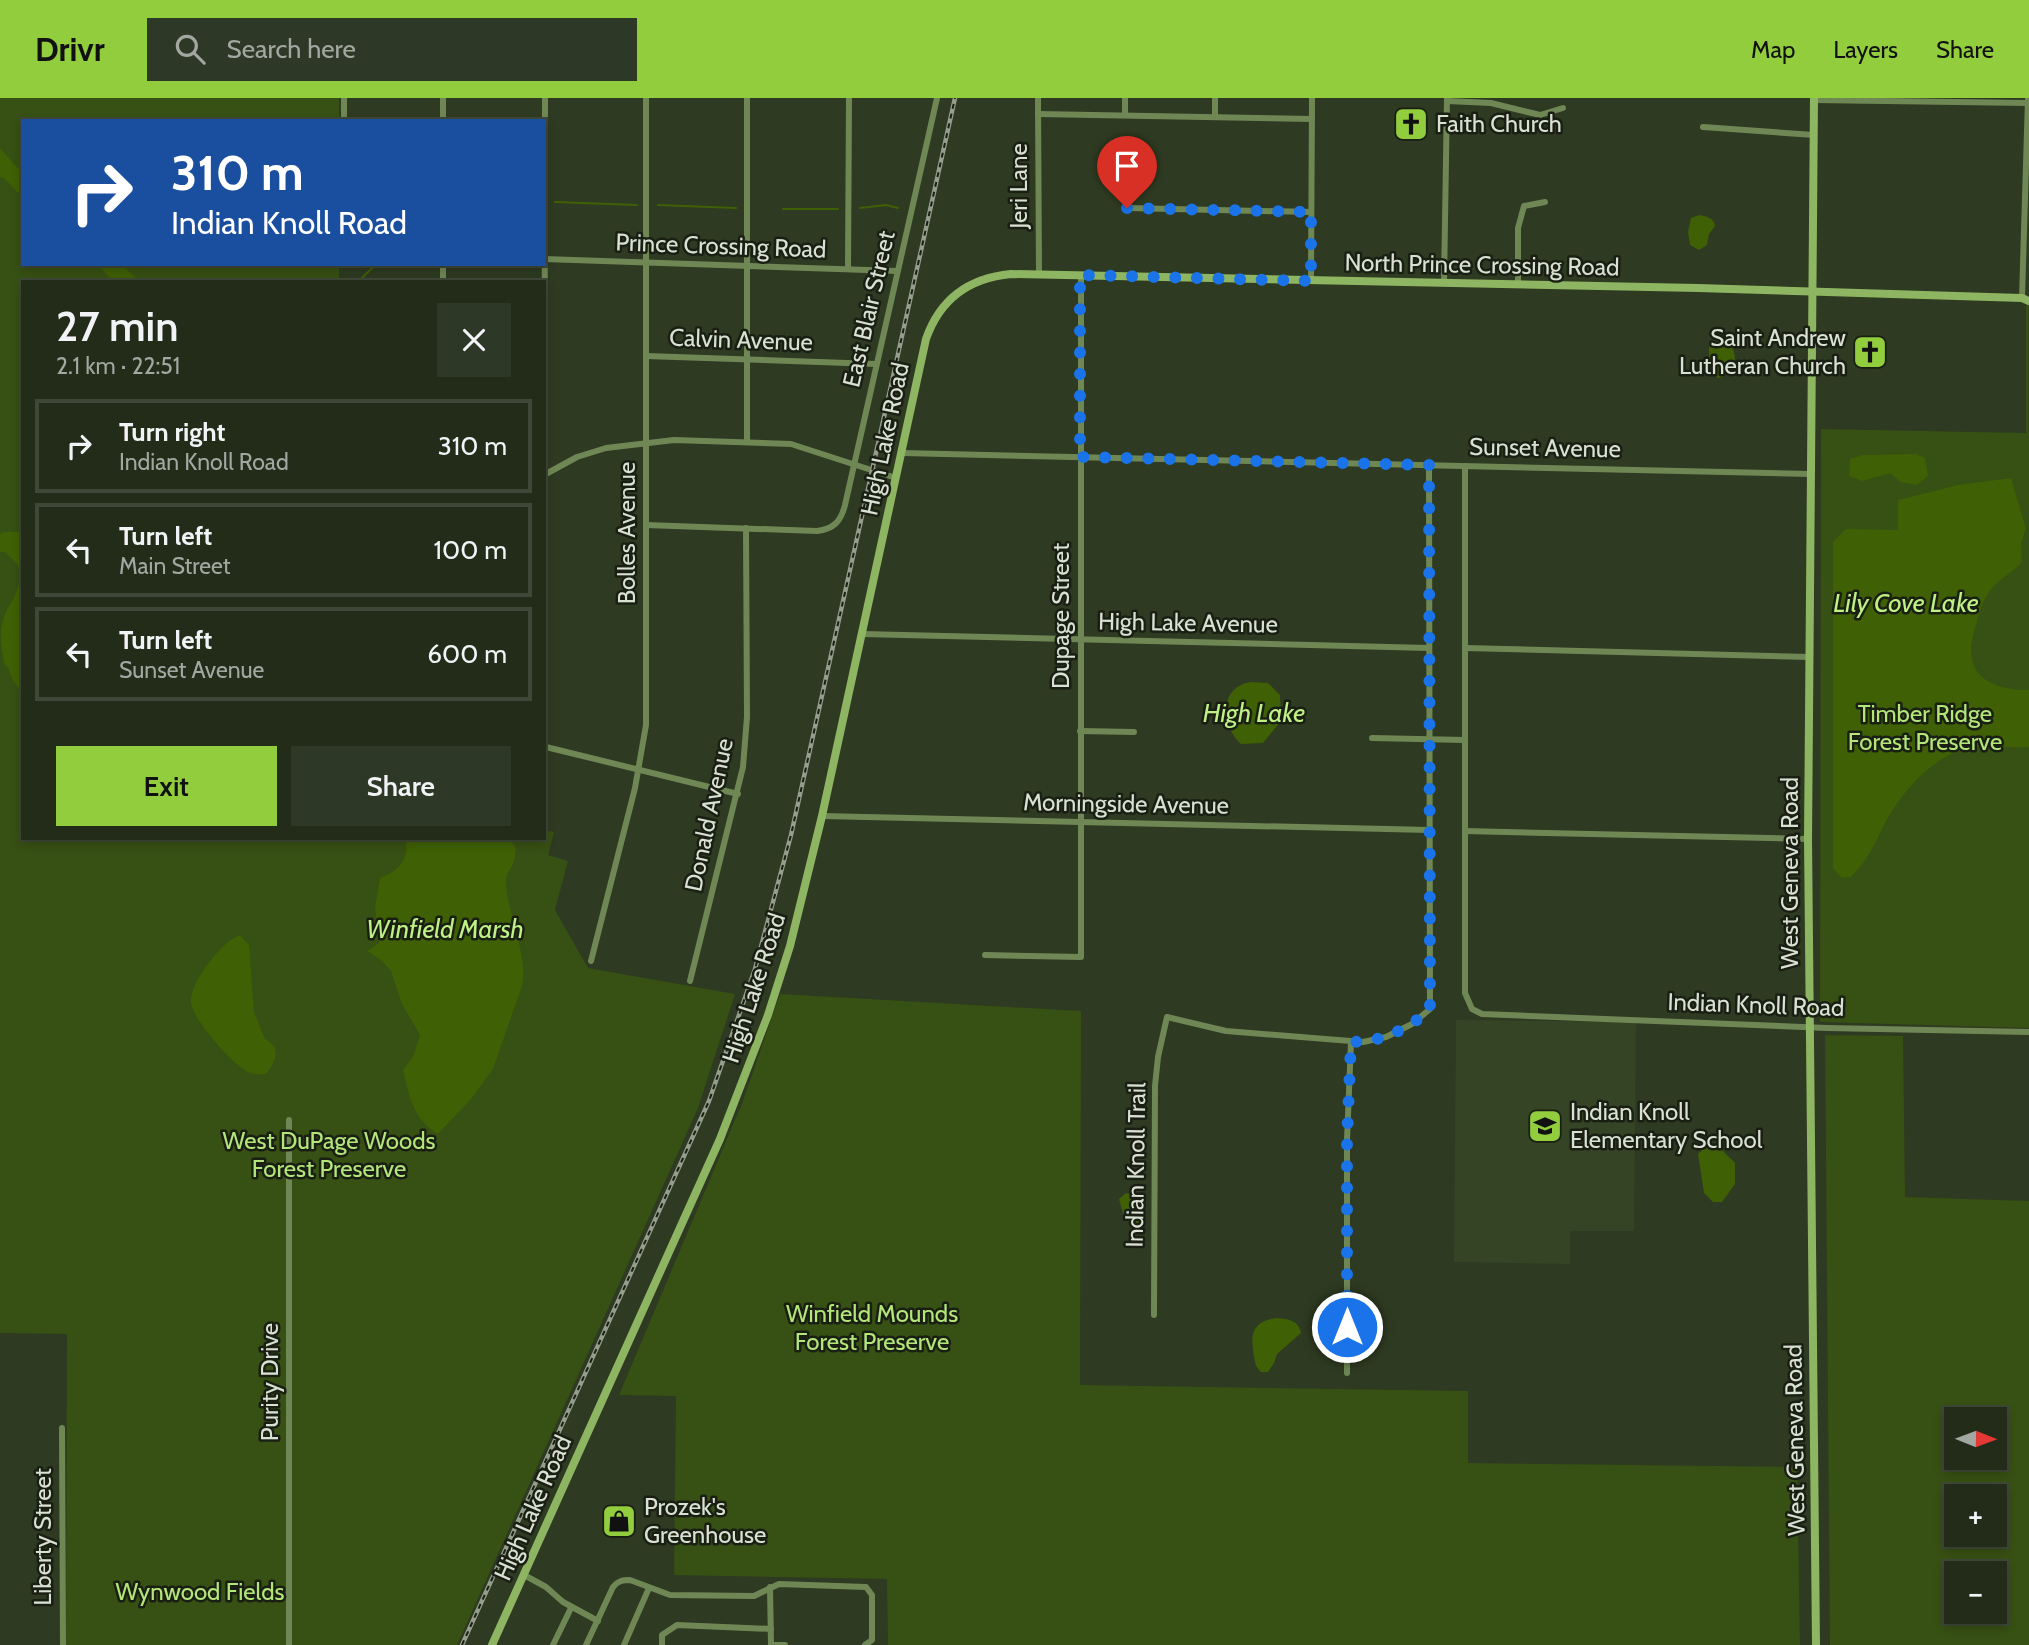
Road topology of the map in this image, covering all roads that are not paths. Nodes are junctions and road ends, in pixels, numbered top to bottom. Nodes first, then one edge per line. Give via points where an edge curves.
1 (344, 98) edge
2 (443, 98) edge
3 (545, 98) edge
4 (646, 98) edge
5 (747, 98) edge
6 (849, 98) edge
7 (937, 98) edge
8 (1038, 98) edge
9 (1125, 98) edge
10 (1215, 98) edge
11 (1312, 98) edge
12 (1447, 99) edge
13 (1814, 99) edge
14 (2028, 100) edge
15 (1563, 108) dead end
16 (1038, 114) junction
17 (1125, 115) junction
18 (1215, 117) junction
19 (344, 119) edge
20 (443, 119) edge
21 (545, 119) edge
22 (1312, 119) junction
23 (1703, 127) dead end
24 (1814, 135) junction
25 (1545, 202) dead end
26 (1127, 208) dead end
27 (1311, 212) junction
28 (546, 259) edge
29 (646, 263) junction
30 (747, 267) junction
31 (848, 270) junction
32 (897, 271) junction
33 (1039, 275) junction
34 (1080, 275) junction
35 (1311, 281) junction
36 (1444, 283) junction
37 (1518, 285) junction
38 (1814, 292) junction
39 (2026, 299) edge
40 (943, 307) joint
41 (646, 356) junction
42 (747, 360) junction
43 (876, 364) junction
44 (747, 441) junction
45 (646, 442) junction
46 (902, 453) junction
47 (1080, 457) junction
48 (1429, 465) junction
49 (853, 466) junction
50 (1465, 466) junction
51 (546, 474) edge
52 (1810, 474) junction
53 (896, 478) junction
54 (646, 525) junction
55 (746, 528) junction
56 (862, 634) junction
57 (1080, 639) junction
58 (1429, 648) junction
59 (1465, 648) junction
60 (1811, 657) junction
61 (1080, 731) junction
62 (1134, 732) dead end
63 (1372, 738) dead end
64 (1429, 739) junction
65 (1465, 740) junction
66 (546, 750) edge
67 (639, 770) junction
68 (737, 794) junction
69 (822, 816) junction
70 (1080, 822) junction
71 (1429, 830) junction
72 (1465, 831) junction
73 (1808, 839) junction
74 (985, 955) dead end
75 (591, 961) dead end
76 (690, 981) dead end
77 (1810, 1026) junction
78 (2029, 1032) edge
79 (1351, 1042) junction
80 (289, 1120) dead end
81 (1154, 1315) dead end
82 (1347, 1373) dead end
83 (62, 1428) dead end
84 (524, 1575) junction
85 (770, 1587) junction
86 (649, 1588) junction
87 (571, 1608) junction
88 (598, 1621) junction
89 (771, 1629) junction
90 (62, 1645) edge
91 (289, 1645) edge
92 (492, 1645) edge
93 (553, 1645) edge
94 (586, 1645) edge
95 (624, 1645) edge
96 (662, 1645) edge
97 (771, 1645) edge
98 (785, 1645) edge
99 (865, 1645) edge
100 (1816, 1645) edge

1 - 19 street
2 - 20 street
3 - 21 street
4 - 29 street, Bolles Avenue
5 - 30 street
6 - 31 street
7 - 32 street, East Blair Street
8 - 16 street, Jeri Lane
9 - 17 street
10 - 18 street
11 - 22 street
12 - 15 street via 1491,103 1540,115
12 - 36 street
13 - 14 street
13 - 24 street, West Geneva Road
14 - 39 street
16 - 17 street
16 - 33 street, Jeri Lane
17 - 18 street
18 - 22 street
22 - 27 street
23 - 24 street
24 - 38 street, West Geneva Road
25 - 37 street via 1524,206 1518,229
26 - 27 street
27 - 35 street
28 - 29 street, Prince Crossing Road
29 - 30 street, Prince Crossing Road
29 - 41 street, Bolles Avenue
30 - 31 street, Prince Crossing Road
30 - 42 street
31 - 32 street, Prince Crossing Road
32 - 43 street, East Blair Street
33 - 34 street, North Prince Crossing Road
33 - 40 street, North Prince Crossing Road via 983,279 958,292
34 - 35 street, North Prince Crossing Road
34 - 47 street, Dupage Street
35 - 36 street, North Prince Crossing Road
36 - 37 street, North Prince Crossing Road
37 - 38 street, North Prince Crossing Road
38 - 39 street, North Prince Crossing Road
38 - 52 street, West Geneva Road
40 - 46 street, High Lake Road via 926,340
41 - 42 street, Calvin Avenue
41 - 45 street, Bolles Avenue
42 - 43 street, Calvin Avenue
42 - 44 street
43 - 49 street, East Blair Street
44 - 45 street
44 - 49 street via 802,447
45 - 51 street via 595,451
45 - 54 street, Bolles Avenue
46 - 47 street, Sunset Avenue
46 - 53 street, High Lake Road
47 - 48 street, Sunset Avenue
47 - 57 street, Dupage Street
48 - 50 street, Sunset Avenue
48 - 58 street
49 - 53 street
49 - 55 street, East Blair Street via 843,511 834,526 817,531
50 - 52 street, Sunset Avenue
50 - 59 street
52 - 60 street, West Geneva Road
53 - 56 street, High Lake Road
54 - 55 street
54 - 67 street, Bolles Avenue via 646,725
55 - 68 street, Donald Avenue via 747,718
56 - 57 street, High Lake Avenue
56 - 69 street, High Lake Road
57 - 58 street, High Lake Avenue
57 - 61 street, Dupage Street
58 - 64 street
59 - 60 street
59 - 65 street
60 - 73 street, West Geneva Road
61 - 62 street
61 - 70 street, Dupage Street
63 - 64 street
64 - 65 street
64 - 71 street
65 - 72 street
66 - 67 street
67 - 68 street
67 - 75 street, Bolles Avenue
68 - 76 street, Donald Avenue
69 - 70 street, Morningside Avenue
69 - 84 street, High Lake Road via 783,969 748,1071
70 - 71 street, Morningside Avenue
70 - 74 street, Dupage Street via 1081,957
71 - 79 street via 1430,1009 1386,1037
72 - 73 street
72 - 77 street, Indian Knoll Road via 1465,993 1472,1009 1482,1014
73 - 77 street, West Geneva Road
77 - 78 street, Indian Knoll Road
77 - 100 street, West Geneva Road
79 - 81 street, Indian Knoll Trail via 1226,1031 1167,1017 1155,1086
79 - 82 street
80 - 91 street, Purity Drive
83 - 90 street, Liberty Street
84 - 87 street
84 - 92 street, High Lake Road
85 - 86 street via 754,1596 670,1595
85 - 89 street
85 - 99 street via 866,1587 873,1595 872,1640
86 - 88 street via 630,1580 618,1581
86 - 95 street
87 - 88 street
87 - 93 street
88 - 94 street
89 - 96 street via 677,1625 662,1635
89 - 97 street
97 - 98 street

